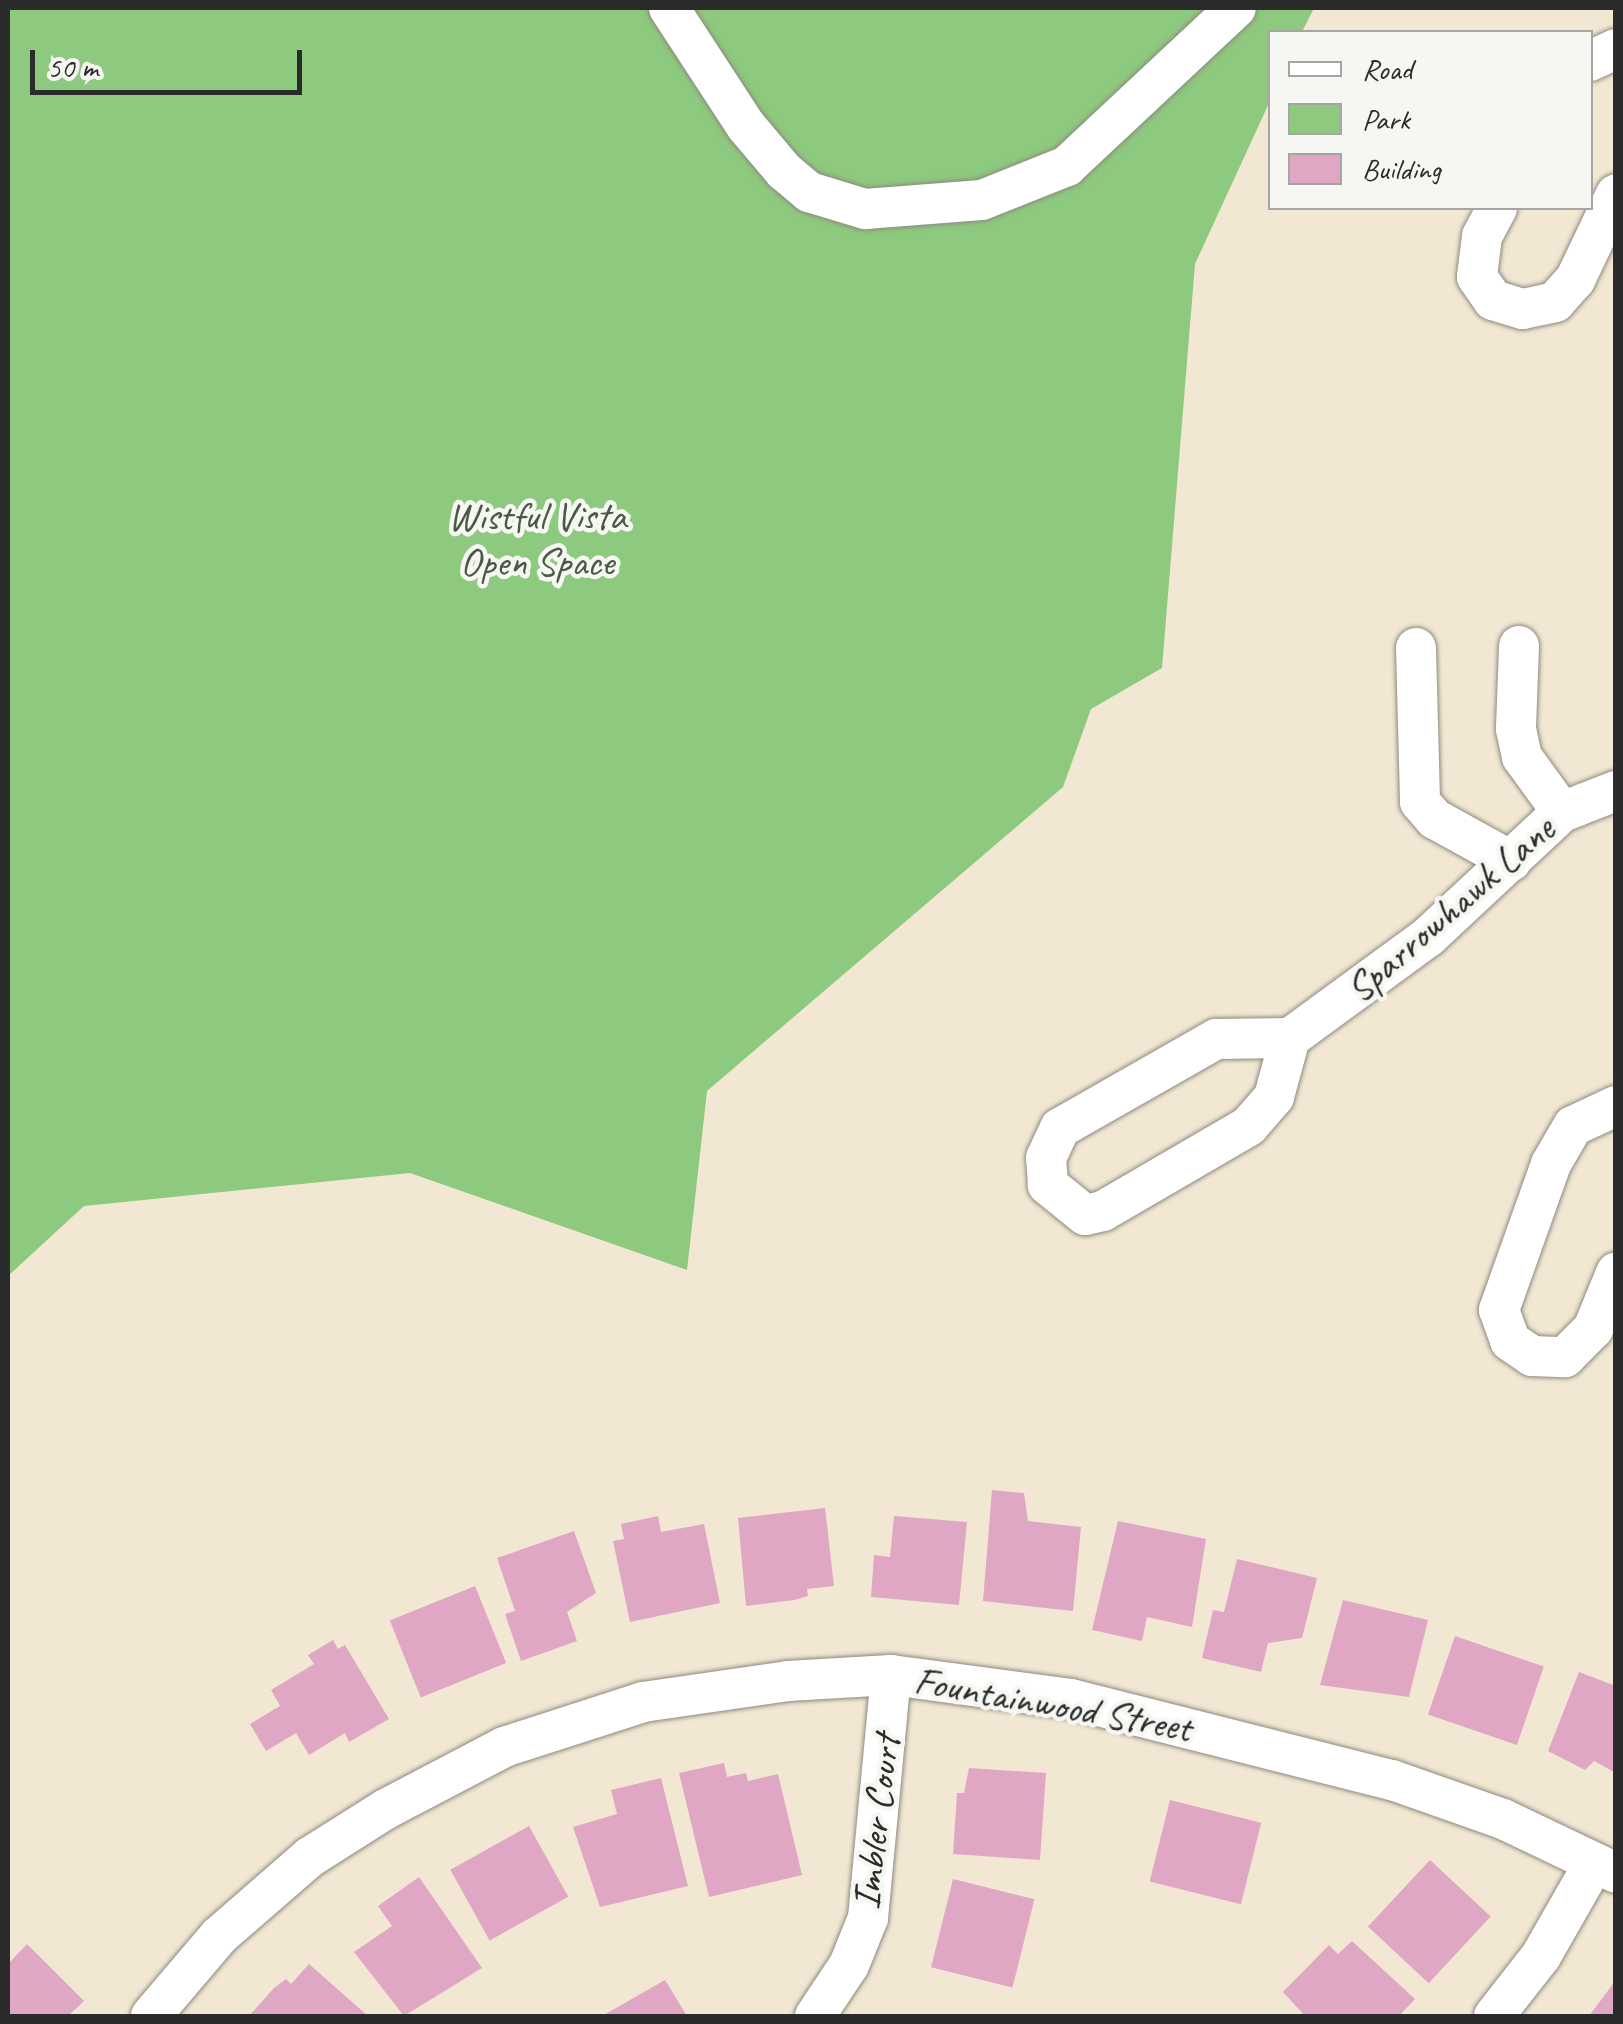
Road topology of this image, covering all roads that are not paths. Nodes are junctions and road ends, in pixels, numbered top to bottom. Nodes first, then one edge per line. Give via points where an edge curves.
1 (669, 8) edge
2 (1236, 8) edge
3 (1616, 194) edge
4 (1495, 210) edge
5 (1519, 646) dead end
6 (1416, 648) dead end
7 (1616, 792) edge
8 (1562, 812) junction
9 (1511, 861) junction
10 (1290, 1038) junction
11 (1616, 1106) edge
12 (1616, 1273) edge
13 (891, 1675) junction
14 (1605, 1868) edge
15 (151, 2016) edge
16 (815, 2016) edge
17 (1494, 2016) edge

1 - 2 street via 746,126 784,171 809,192 864,209 982,200 1067,166
3 - 4 street via 1575,280 1555,302 1523,308 1493,300 1477,277 1482,236
5 - 8 street via 1516,729 1522,758
6 - 9 street via 1420,802 1435,819
7 - 8 street, Sparrowhawk Lane
8 - 9 street, Sparrowhawk Lane
9 - 10 street, Sparrowhawk Lane via 1380,977
10 - 10 street via 1216,1039 1060,1128 1046,1158 1048,1184 1085,1215 1103,1211 1250,1126 1274,1097
11 - 12 street via 1573,1126 1551,1164 1498,1310 1510,1341 1532,1356 1565,1357 1593,1330
13 - 14 street, Fountainwood Street via 1071,1699 1263,1745 1466,1806
13 - 15 street, Fountainwood Street via 788,1681 642,1702 504,1747 310,1857 218,1936
13 - 16 street, Imbler Court via 868,1918 849,1965
14 - 17 street

